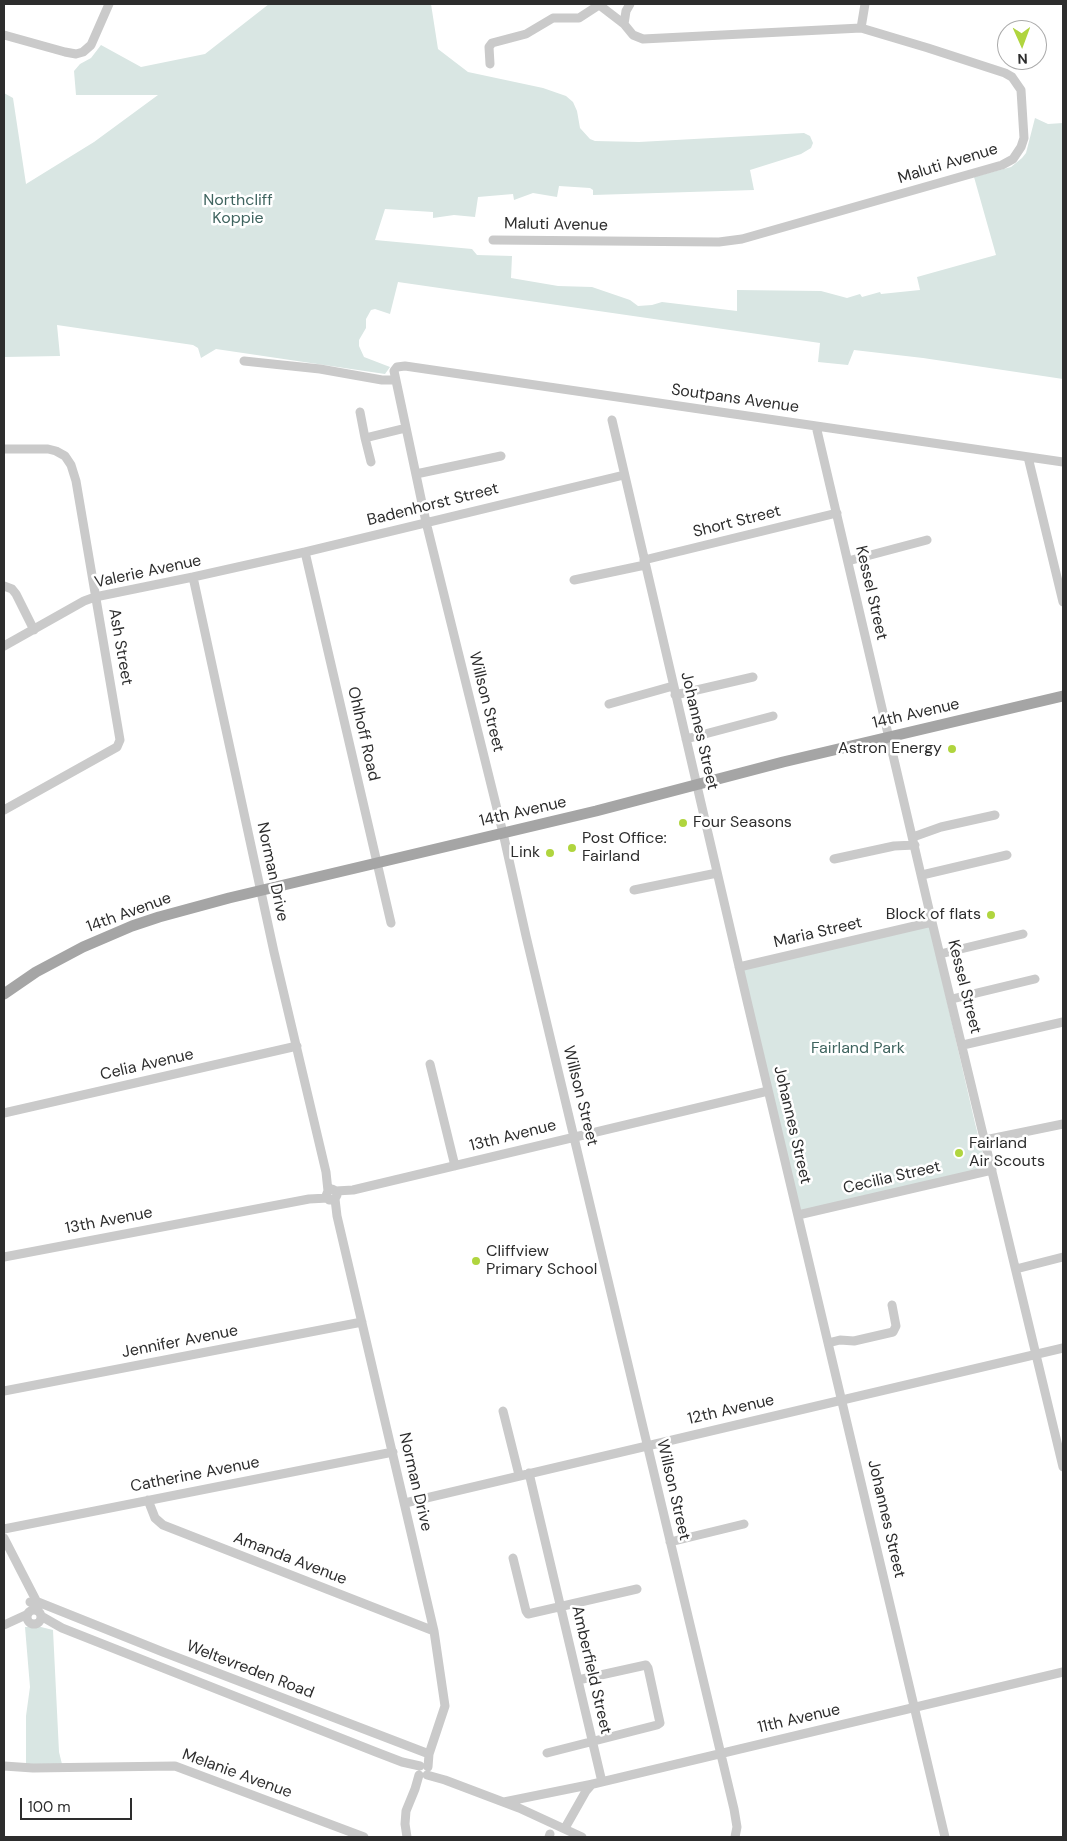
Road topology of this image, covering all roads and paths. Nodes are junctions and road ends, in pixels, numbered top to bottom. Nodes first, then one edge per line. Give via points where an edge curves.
1 (109, 4) edge
2 (599, 4) edge
3 (630, 4) edge
4 (864, 4) edge
5 (624, 24) junction
6 (861, 28) junction
7 (4, 35) edge
8 (490, 64) dead end
9 (493, 240) dead end
10 (244, 361) dead end
11 (395, 380) junction
12 (360, 412) dead end
13 (612, 420) dead end
14 (816, 426) junction
15 (406, 428) junction
16 (365, 438) junction
17 (4, 449) edge
18 (501, 456) dead end
19 (1028, 457) junction
20 (371, 462) dead end
21 (1063, 462) edge
22 (416, 474) junction
23 (624, 475) junction
24 (837, 512) junction
25 (426, 522) junction
26 (927, 540) dead end
27 (305, 552) junction
28 (848, 561) junction
29 (644, 562) junction
30 (249, 565) joint
31 (193, 578) junction
32 (574, 580) dead end
33 (4, 586) edge
34 (96, 597) junction
35 (1063, 602) edge
36 (34, 630) junction
37 (4, 646) edge
38 (753, 678) dead end
39 (674, 691) junction
40 (1063, 696) edge
41 (609, 704) dead end
42 (773, 716) dead end
43 (890, 737) junction
44 (686, 739) junction
45 (696, 785) junction
46 (4, 810) edge
47 (995, 815) dead end
48 (503, 833) junction
49 (914, 841) junction
50 (1007, 855) dead end
51 (834, 859) dead end
52 (378, 863) junction
53 (717, 873) junction
54 (922, 875) junction
55 (634, 890) dead end
56 (261, 891) junction
57 (932, 922) junction
58 (391, 923) dead end
59 (1023, 934) dead end
60 (940, 954) junction
61 (739, 967) junction
62 (1035, 979) dead end
63 (4, 994) edge
64 (952, 999) junction
65 (1063, 1022) edge
66 (963, 1045) junction
67 (297, 1046) junction
68 (430, 1064) dead end
69 (768, 1090) junction
70 (4, 1113) edge
71 (1063, 1124) edge
72 (574, 1137) junction
73 (985, 1140) junction
74 (455, 1166) junction
75 (992, 1170) junction
76 (332, 1195) junction
77 (798, 1214) junction
78 (4, 1257) edge
79 (1063, 1257) edge
80 (1016, 1269) junction
81 (892, 1305) dead end
82 (362, 1322) junction
83 (828, 1343) junction
84 (1063, 1348) edge
85 (1036, 1354) junction
86 (4, 1391) edge
87 (842, 1400) junction
88 (503, 1411) dead end
89 (647, 1445) junction
90 (393, 1452) junction
91 (1063, 1467) edge
92 (529, 1473) junction
93 (519, 1475) junction
94 (148, 1500) junction
95 (405, 1503) junction
96 (744, 1524) dead end
97 (4, 1529) edge
98 (4, 1538) edge
99 (670, 1542) junction
100 (513, 1558) dead end
101 (637, 1589) dead end
102 (560, 1607) junction
103 (34, 1612) junction
104 (5, 1624) edge
105 (434, 1631) junction
106 (1063, 1672) edge
107 (578, 1680) junction
108 (915, 1707) junction
109 (592, 1741) junction
110 (547, 1753) dead end
111 (721, 1753) junction
112 (428, 1755) junction
113 (4, 1766) edge
114 (423, 1771) junction
115 (597, 1783) junction
116 (504, 1802) junction
117 (565, 1828) junction
118 (364, 1837) edge
119 (407, 1837) edge
120 (582, 1837) edge
121 (735, 1837) edge
122 (946, 1837) edge

1 - 7 street via 91,45 83,52 72,54
2 - 5 street, Maluti Avenue
2 - 8 street via 579,18 553,18 526,34 492,43 489,47
3 - 5 street
4 - 6 street
5 - 6 street, Maluti Avenue via 633,35 648,40
6 - 9 street, Maluti Avenue via 1012,77 1021,90 1024,112 1024,138 1016,156 994,168 731,241
10 - 11 street
11 - 14 street, Soutpans Avenue via 394,371 402,366
11 - 15 street, Willson Street
12 - 16 street
13 - 23 street, Johannes Street
14 - 19 street, Soutpans Avenue
14 - 24 street, Kessel Street
15 - 16 street
15 - 22 street, Willson Street
16 - 20 street
17 - 34 street, Ash Street via 48,449 65,456 73,471
18 - 22 street
19 - 21 street, Soutpans Avenue
19 - 35 street
22 - 25 street, Willson Street
23 - 25 street, Badenhorst Street
23 - 29 street, Johannes Street
24 - 28 street, Kessel Street
24 - 29 street, Short Street
25 - 27 street, Badenhorst Street
25 - 48 street, Willson Street
26 - 28 street
27 - 30 street, Badenhorst Street
27 - 52 street, Ohlhoff Road
28 - 43 street, Kessel Street
29 - 32 street, Short Street
29 - 39 street, Johannes Street
30 - 31 street, Valerie Avenue
31 - 34 street, Valerie Avenue
31 - 56 street, Norman Drive
33 - 36 street via 16,594
34 - 36 street, Valerie Avenue
34 - 46 street, Ash Street via 119,744
36 - 37 street, Valerie Avenue
38 - 39 street
39 - 41 street
39 - 44 street, Johannes Street
40 - 43 main road, 14th Avenue
42 - 44 street
43 - 45 main road, 14th Avenue
43 - 49 street, Kessel Street
44 - 45 street, Johannes Street
45 - 48 main road, 14th Avenue
45 - 53 street, Johannes Street
47 - 49 street via 941,827
48 - 52 main road, 14th Avenue
48 - 72 street, Willson Street
49 - 51 street
49 - 54 street, Kessel Street
50 - 54 street
52 - 56 main road, 14th Avenue
52 - 58 street, Ohlhoff Road
53 - 55 street
53 - 61 street, Johannes Street
54 - 57 street, Kessel Street
56 - 63 main road, 14th Avenue via 132,926 55,961
56 - 67 street, Norman Drive
57 - 60 street, Kessel Street
57 - 61 street, Maria Street
59 - 60 street
60 - 64 street, Kessel Street
61 - 69 street, Johannes Street
62 - 64 street
64 - 66 street, Kessel Street
65 - 66 street
66 - 73 street, Kessel Street
67 - 70 street, Celia Avenue
67 - 76 street, Norman Drive
68 - 74 street
69 - 72 street, 13th Avenue
69 - 77 street, Johannes Street
71 - 73 street
72 - 74 street, 13th Avenue
72 - 89 street, Willson Street
73 - 75 street, Kessel Street
74 - 76 street, 13th Avenue
75 - 77 street, Cecilia Street
75 - 80 street, Kessel Street
76 - 78 street, 13th Avenue
76 - 82 street, Norman Drive
77 - 83 street, Johannes Street
79 - 80 street
80 - 85 street, Kessel Street
81 - 83 street via 896,1326 892,1332 852,1342
82 - 86 street, Jennifer Avenue
82 - 90 street, Norman Drive
83 - 87 street, Johannes Street
84 - 85 street, 12th Avenue
85 - 87 street, 12th Avenue
85 - 91 street, Kessel Street
87 - 89 street, 12th Avenue
87 - 108 street, Johannes Street
88 - 93 street
89 - 92 street, 12th Avenue
89 - 99 street, Willson Street
90 - 94 street, Catherine Avenue
90 - 95 street, Norman Drive
92 - 93 street, 12th Avenue
92 - 102 street, Amberfield Street
93 - 95 street, 12th Avenue
94 - 97 street, Catherine Avenue
94 - 105 street, Amanda Avenue via 155,1518 163,1525
95 - 105 street, Norman Drive
96 - 99 street
98 - 103 street via 26,1585
99 - 111 street, Willson Street
100 - 102 street via 527,1613
101 - 102 street
102 - 107 street, Amberfield Street
103 - 104 street
103 - 112 street, Weltevreden Road via 60,1612
103 - 114 street, Weltevreden Road via 62,1628
105 - 112 street, Norman Drive via 445,1706
106 - 108 street, 11th Avenue
107 - 109 street, Amberfield Street
107 - 109 street via 644,1665 648,1668 659,1725
108 - 111 street, 11th Avenue
108 - 122 street, Johannes Street
109 - 110 street
109 - 115 street, Amberfield Street
111 - 115 street, 11th Avenue
111 - 121 street, Willson Street via 736,1818
112 - 114 street, Norman Drive
113 - 118 street, Melanie Avenue via 175,1766
114 - 116 street, Weltevreden Road
114 - 119 street, Norman Drive via 406,1816
115 - 116 street, 11th Avenue
115 - 117 street via 586,1791
116 - 117 street, Weltevreden Road
117 - 120 street, Weltevreden Road

